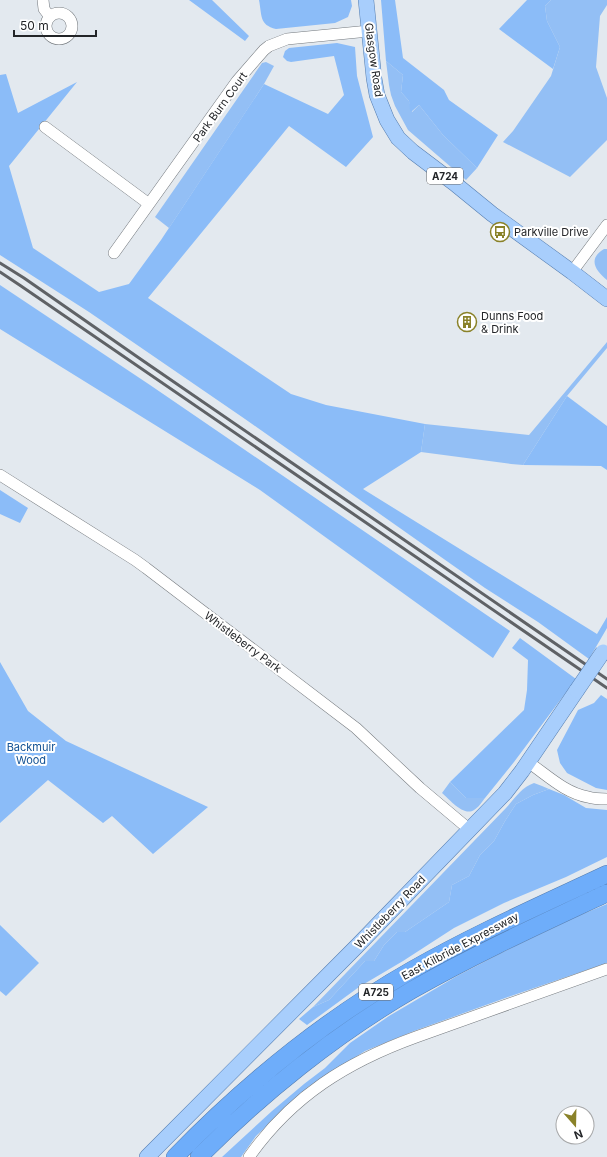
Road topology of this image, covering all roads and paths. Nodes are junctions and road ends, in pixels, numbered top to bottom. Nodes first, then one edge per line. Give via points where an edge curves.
1 (42, 0) edge
2 (366, 0) edge
3 (50, 17) dead end
4 (369, 31) junction
5 (46, 127) dead end
6 (149, 204) junction
7 (606, 230) edge
8 (114, 253) dead end
9 (572, 272) junction
10 (607, 299) edge
11 (0, 476) edge
12 (605, 648) edge
13 (528, 762) junction
14 (607, 799) edge
15 (470, 830) junction
16 (607, 874) edge
17 (607, 893) edge
18 (606, 972) edge
19 (147, 1157) edge
20 (175, 1157) edge
21 (199, 1157) edge
22 (249, 1157) edge

1 - 3 street via 44,9
2 - 4 main road, Glasgow Road / A724
4 - 6 street, Park Burn Court via 287,39 269,46 237,81
4 - 9 main road, Glasgow Road / A724 via 377,95 398,138 492,214
5 - 6 street
6 - 8 street, Park Burn Court
7 - 9 street
9 - 10 main road, Glasgow Road / A724
11 - 15 street, Whistleberry Park via 136,560 356,728 420,788
12 - 13 main road, Whistleberry Road, bridge
13 - 14 street via 571,791 588,797
13 - 15 main road, Whistleberry Road via 505,793
15 - 19 main road, Whistleberry Road
16 - 20 highway, East Kilbride Expressway / A725 via 464,941 372,994 271,1068 227,1106
17 - 21 highway, East Kilbride Expressway / A725 via 481,953 384,1008 261,1098
18 - 22 street via 410,1039 358,1061 300,1101 271,1129

